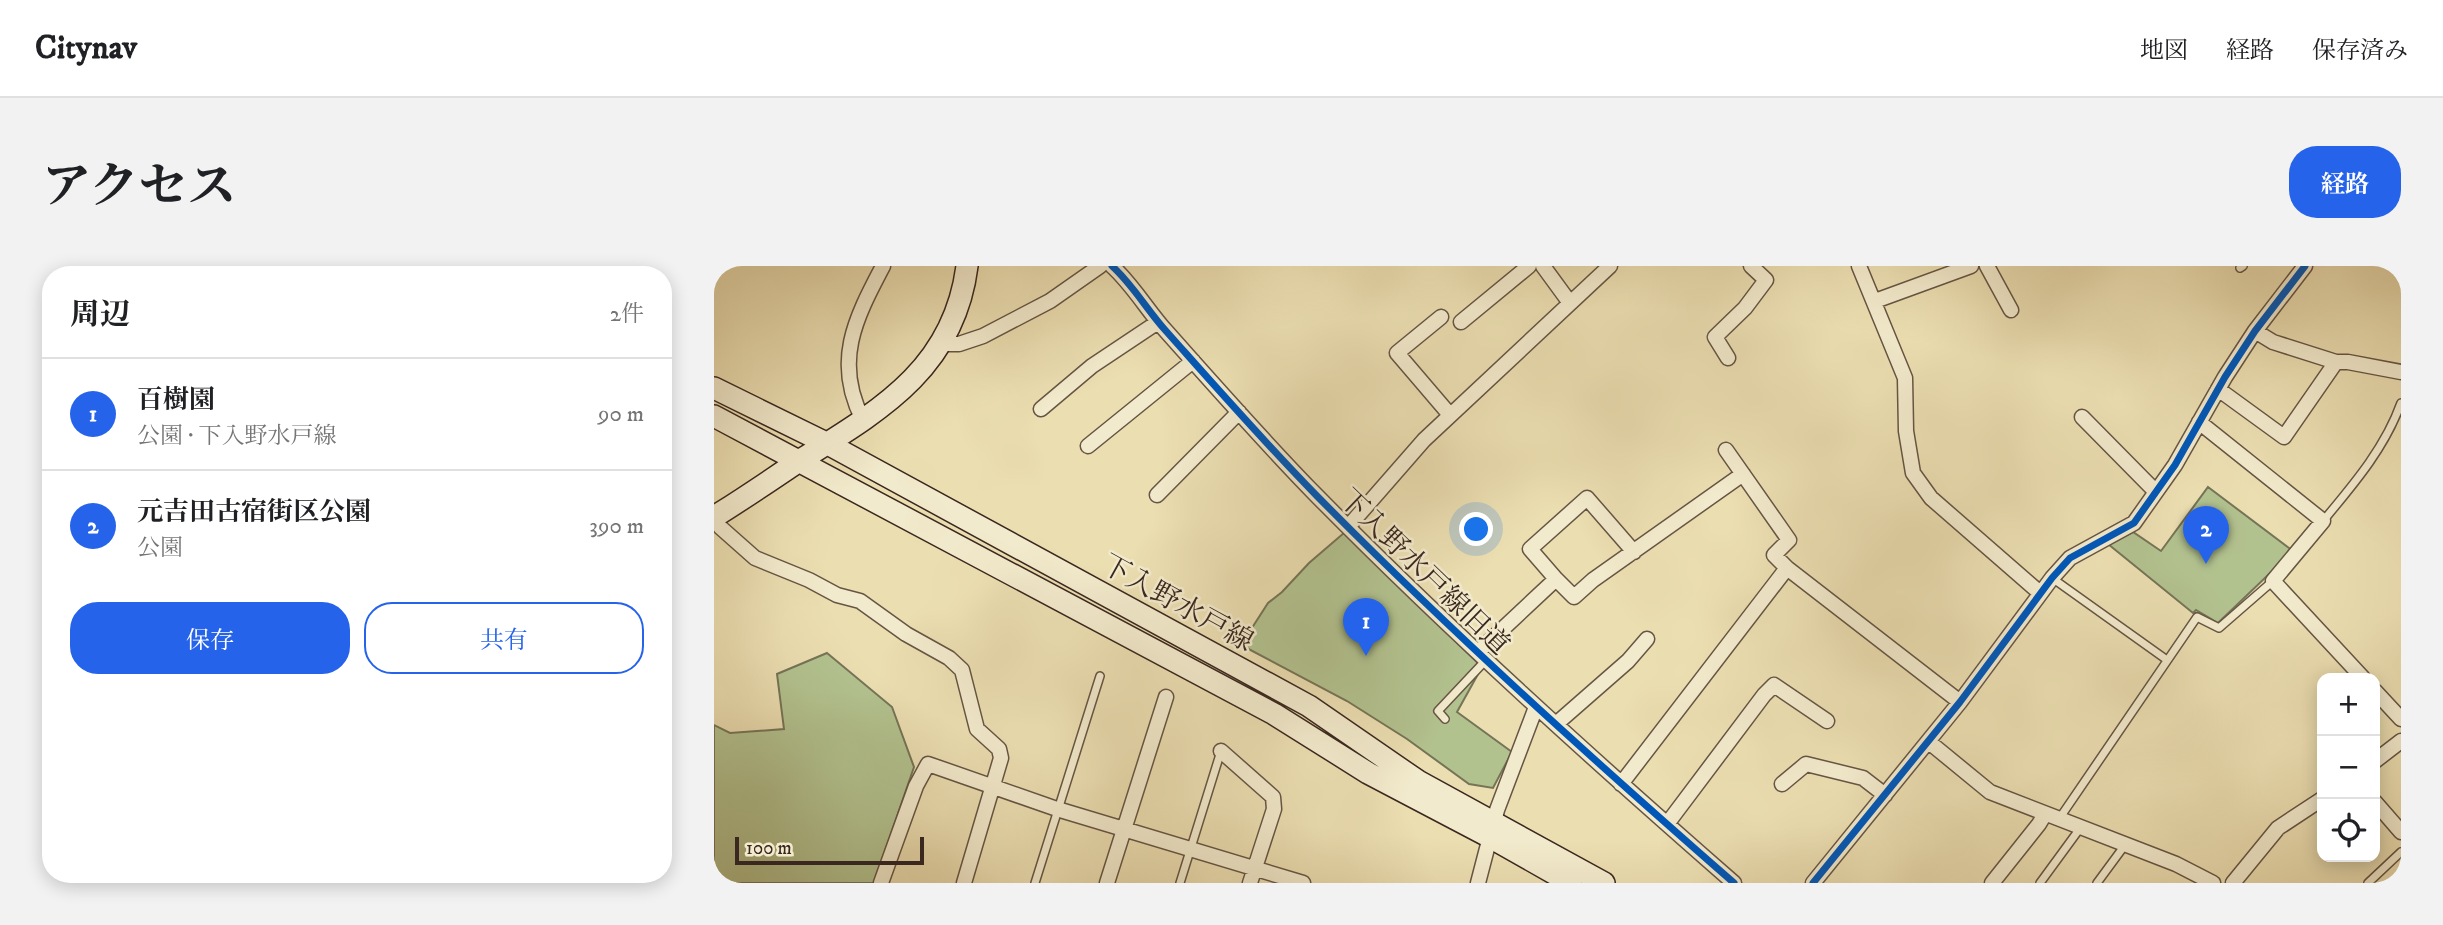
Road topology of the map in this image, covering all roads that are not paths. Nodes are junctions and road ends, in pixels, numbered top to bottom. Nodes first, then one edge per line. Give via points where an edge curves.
1 (883, 266) edge
2 (967, 266) edge
3 (1100, 266) edge
4 (1112, 266) edge
5 (1529, 266) edge
6 (1543, 266) edge
7 (1610, 266) edge
8 (1751, 266) edge
9 (1858, 266) edge
10 (1971, 266) edge
11 (1987, 266) edge
12 (2305, 266) edge
13 (1875, 301) junction
14 (1570, 303) junction
15 (2011, 310) dead end
16 (1441, 317) dead end
17 (1158, 322) junction
18 (1461, 322) dead end
19 (2255, 331) junction
20 (940, 344) junction
21 (1728, 358) dead end
22 (1193, 361) junction
23 (2336, 362) junction
24 (2401, 372) edge
25 (714, 388) edge
26 (2218, 389) junction
27 (2401, 403) edge
28 (1041, 409) dead end
29 (1240, 412) junction
30 (1450, 415) junction
31 (714, 416) edge
32 (2081, 417) dead end
33 (863, 420) junction
34 (2199, 422) junction
35 (828, 444) junction
36 (1087, 446) dead end
37 (1726, 450) dead end
38 (800, 461) junction
39 (1743, 474) junction
40 (2156, 492) junction
41 (1157, 495) dead end
42 (714, 517) edge
43 (2323, 522) junction
44 (1348, 527) junction
45 (1634, 552) junction
46 (1787, 568) junction
47 (2052, 578) junction
48 (1556, 579) junction
49 (2273, 581) junction
50 (2040, 593) junction
51 (1647, 639) dead end
52 (1482, 656) junction
53 (2167, 660) junction
54 (2358, 673) edge
55 (1100, 676) dead end
56 (2380, 696) edge
57 (1166, 697) dead end
58 (1960, 702) junction
59 (1536, 707) junction
60 (1445, 719) dead end
61 (2401, 719) edge
62 (1827, 721) dead end
63 (1556, 724) junction
64 (2401, 741) edge
65 (1928, 742) junction
66 (1221, 751) joint
67 (2380, 757) edge
68 (1782, 784) dead end
69 (1622, 785) junction
70 (992, 787) junction
71 (1885, 795) junction
72 (2317, 802) edge
73 (2380, 808) edge
74 (1057, 809) junction
75 (2045, 814) junction
76 (2059, 819) junction
77 (1667, 824) junction
78 (2081, 827) junction
79 (1124, 829) junction
80 (1492, 829) junction
81 (2401, 832) edge
82 (2126, 844) junction
83 (1191, 848) junction
84 (2401, 852) edge
85 (1253, 876) edge
86 (881, 883) edge
87 (964, 883) edge
88 (1035, 883) edge
89 (1107, 883) edge
90 (1180, 883) edge
91 (1303, 883) edge
92 (1478, 883) edge
93 (1571, 883) edge
94 (1604, 883) edge
95 (1734, 883) edge
96 (1813, 883) edge
97 (1992, 883) edge
98 (2040, 883) edge
99 (2097, 883) edge
100 (2213, 883) edge
101 (2233, 883) edge
102 (2368, 883) edge

1 - 33 street via 848,349 853,402
2 - 20 main road via 959,306
3 - 20 street via 1050,301 983,337
4 - 17 street, 下入野水戸線旧道
5 - 18 street
6 - 14 street
7 - 14 street
8 - 21 street via 1766,280 1715,337
9 - 13 street
10 - 13 street
11 - 15 street
12 - 19 street
13 - 50 street via 1906,377 1906,431 1913,473 1931,498
14 - 30 street
16 - 30 street via 1397,353
17 - 22 street, 下入野水戸線旧道
17 - 28 street via 1092,366
19 - 23 street via 2273,342
19 - 26 street
20 - 33 main road via 912,382
22 - 29 street, 下入野水戸線旧道
22 - 36 street
23 - 24 street
23 - 26 street via 2284,437
25 - 35 main road, 下入野水戸線
26 - 34 street
27 - 43 lane via 2366,469
29 - 41 street
29 - 44 street, 下入野水戸線旧道
30 - 44 street
31 - 38 main road, 下入野水戸線
32 - 40 street
33 - 35 main road
34 - 40 street
34 - 43 street
35 - 38 main road
35 - 80 main road, 下入野水戸線 via 1309,706
37 - 39 street
38 - 42 main road
38 - 80 main road, 下入野水戸線 via 1274,714 1368,773
39 - 45 street
39 - 46 street via 1789,540 1774,555
40 - 47 street via 2134,523 2070,558
42 - 70 street via 755,558 860,601 962,670 977,729 999,749 1002,758
43 - 49 street
44 - 52 street, 下入野水戸線旧道
45 - 48 street via 1574,597
45 - 48 street via 1587,498 1530,549
46 - 58 street
46 - 69 street
47 - 50 street
47 - 53 lane
48 - 52 street
49 - 53 lane via 2219,628 2197,617
49 - 54 street
50 - 58 street
51 - 63 street
52 - 59 street, 下入野水戸線旧道
52 - 60 lane via 1438,711
53 - 76 lane
55 - 74 lane
56 - 61 street
57 - 79 street
58 - 65 street
59 - 63 street, 下入野水戸線旧道
59 - 80 street
62 - 77 street via 1774,685
63 - 69 street, 下入野水戸線旧道
64 - 67 street
65 - 71 street
65 - 75 street via 1990,792
66 - 83 lane
66 - 85 street via 1273,797 1274,809
68 - 71 street via 1806,764 1863,778
69 - 77 street, 下入野水戸線旧道
70 - 74 street
70 - 86 street via 928,764
70 - 87 street
71 - 96 street
72 - 101 street via 2278,828
73 - 81 street
74 - 79 street
74 - 88 lane
75 - 76 street
75 - 97 street
76 - 78 street
77 - 95 street, 下入野水戸線旧道
78 - 82 street
78 - 98 lane
79 - 83 street
79 - 89 street
80 - 92 street
80 - 93 main road, 下入野水戸線
80 - 94 main road, 下入野水戸線
82 - 99 lane
82 - 100 street
83 - 85 street
83 - 90 lane
84 - 102 lane
85 - 91 street

